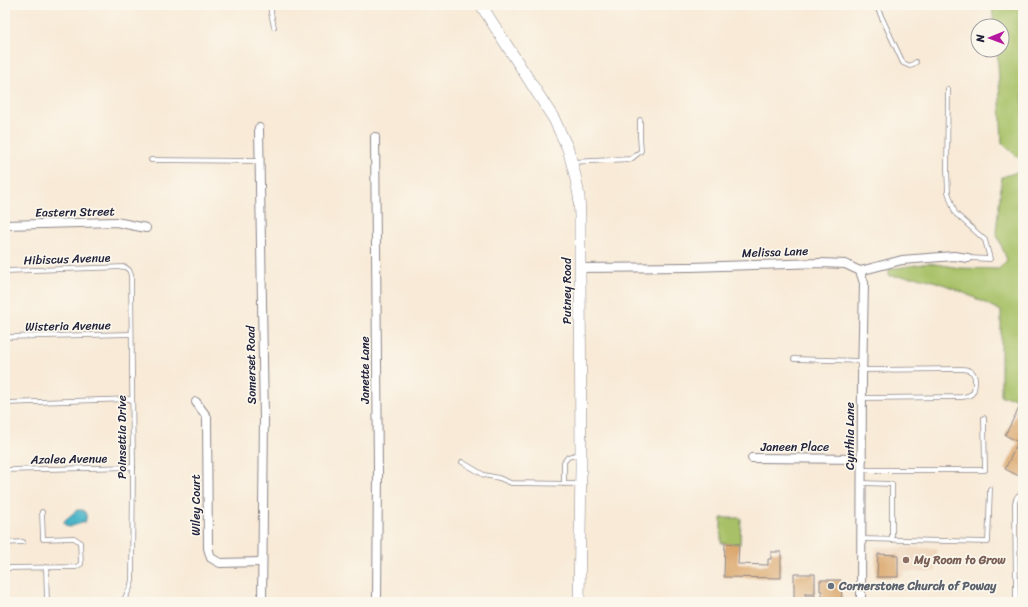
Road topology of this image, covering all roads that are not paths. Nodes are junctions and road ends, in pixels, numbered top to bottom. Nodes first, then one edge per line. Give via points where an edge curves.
1 (271, 5) edge
2 (481, 5) edge
3 (876, 5) edge
4 (274, 27) dead end
5 (916, 62) dead end
6 (948, 89) dead end
7 (640, 120) dead end
8 (259, 128) dead end
9 (375, 137) dead end
10 (151, 160) dead end
11 (260, 161) junction
12 (572, 162) junction
13 (5, 225) edge
14 (146, 228) dead end
15 (968, 258) joint
16 (580, 268) junction
17 (129, 270) joint
18 (5, 271) edge
19 (860, 271) junction
20 (131, 334) junction
21 (5, 337) edge
22 (794, 359) dead end
23 (862, 361) junction
24 (862, 370) junction
25 (862, 398) junction
26 (132, 399) junction
27 (196, 402) dead end
28 (5, 403) edge
29 (984, 418) dead end
30 (581, 454) junction
31 (752, 458) dead end
32 (862, 459) junction
33 (462, 462) dead end
34 (132, 467) junction
35 (5, 470) edge
36 (862, 470) junction
37 (862, 483) junction
38 (564, 484) junction
39 (580, 484) junction
40 (990, 489) dead end
41 (1023, 494) edge
42 (42, 512) dead end
43 (862, 539) junction
44 (892, 540) junction
45 (23, 542) dead end
46 (5, 543) edge
47 (262, 562) junction
48 (46, 567) junction
49 (5, 568) edge
50 (861, 586) junction
51 (928, 586) dead end
52 (47, 602) edge
53 (122, 602) edge
54 (262, 602) edge
55 (376, 602) edge
56 (579, 602) edge
57 (861, 602) edge
58 (1016, 602) edge

1 - 4 lane
2 - 12 street, Putney Road via 554,119
3 - 5 lane via 903,63 910,66
6 - 15 lane via 948,192 955,213 985,240 990,259
7 - 12 lane via 641,151 631,159
8 - 11 street, Somerset Road
9 - 55 street, Janette Lane via 378,472
10 - 11 lane
11 - 47 street, Somerset Road via 264,418
12 - 16 street, Putney Road via 579,196
13 - 14 street, Eastern Street via 116,222
15 - 19 street via 954,256 902,260
16 - 19 street, Melissa Lane via 820,263 845,264
16 - 30 street, Putney Road
17 - 18 lane, Hibiscus Avenue via 125,267
17 - 20 lane, Poinsettia Drive via 132,275
19 - 23 street, Cynthia Lane via 864,283
20 - 21 lane, Wisteria Avenue
20 - 26 lane, Poinsettia Drive
22 - 23 lane
23 - 24 street, Cynthia Lane
24 - 25 street, Cynthia Lane
24 - 25 lane via 962,369 974,374 975,388 970,395 962,397
25 - 32 street, Cynthia Lane
26 - 28 lane
26 - 34 lane, Poinsettia Drive
27 - 47 street, Wiley Court via 207,417 208,548 211,558 220,563
29 - 36 lane via 985,470
30 - 38 lane via 568,457 564,462
30 - 39 street, Putney Road
31 - 32 street, Janeen Place
32 - 36 street, Cynthia Lane
33 - 38 lane via 484,475 511,483
34 - 35 lane, Azalea Avenue
34 - 53 lane, Poinsettia Drive via 132,580
36 - 37 street, Cynthia Lane
37 - 43 street, Cynthia Lane
37 - 44 lane via 892,484
38 - 39 lane
39 - 56 street, Putney Road
40 - 44 lane via 988,542
41 - 58 lane via 1018,495 1015,502
42 - 48 lane via 43,539 74,538 80,542 81,564 76,567
43 - 44 lane
43 - 50 street, Cynthia Lane
45 - 46 lane
47 - 54 street, Somerset Road
48 - 49 lane
48 - 52 lane
50 - 51 lane
50 - 57 street, Cynthia Lane

